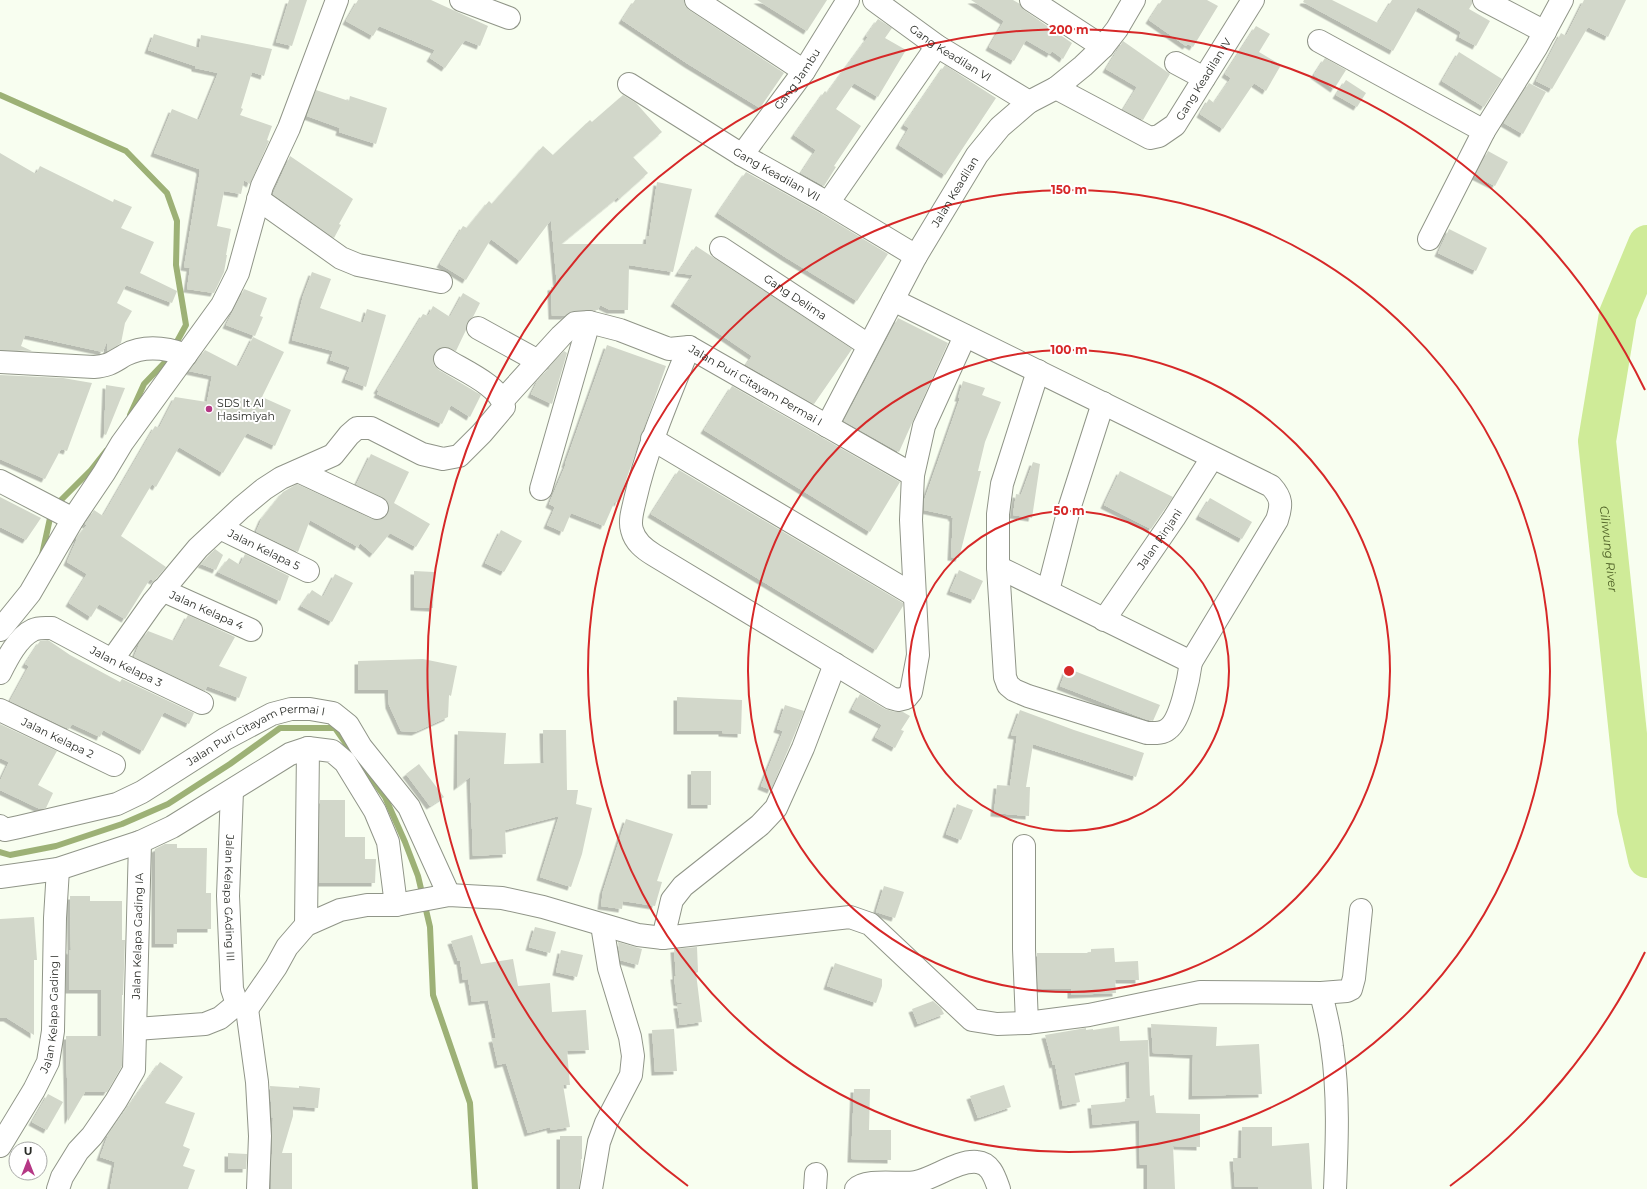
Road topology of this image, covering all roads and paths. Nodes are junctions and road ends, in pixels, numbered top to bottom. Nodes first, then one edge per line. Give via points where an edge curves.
1 (337, 0) edge
2 (461, 0) edge
3 (696, 0) edge
4 (848, 0) edge
5 (874, 0) edge
6 (1031, 0) edge
7 (1134, 0) edge
8 (1253, 0) edge
9 (1484, 0) edge
10 (1562, 0) edge
11 (509, 18) dead end
12 (1545, 32) junction
13 (1319, 41) dead end
14 (937, 46) junction
15 (1103, 47) junction
16 (1176, 63) dead end
17 (804, 71) junction
18 (1204, 78) junction
19 (634, 86) dead end
20 (1056, 88) junction
21 (1029, 102) junction
22 (1484, 131) junction
23 (742, 155) junction
24 (258, 199) junction
25 (828, 203) junction
26 (1429, 239) dead end
27 (721, 248) dead end
28 (916, 256) junction
29 (441, 282) dead end
30 (892, 300) junction
31 (588, 322) junction
32 (478, 328) dead end
33 (965, 336) junction
34 (868, 346) junction
35 (689, 347) junction
36 (176, 352) junction
37 (444, 359) dead end
38 (538, 361) junction
39 (0, 362) edge
40 (1038, 371) junction
41 (503, 400) junction
42 (1103, 403) junction
43 (827, 426) junction
44 (652, 439) junction
45 (1212, 458) junction
46 (298, 471) junction
47 (913, 475) junction
48 (0, 481) edge
49 (541, 489) dead end
50 (378, 508) dead end
51 (67, 515) junction
52 (220, 528) junction
53 (998, 567) junction
54 (308, 571) dead end
55 (162, 590) junction
56 (1048, 591) junction
57 (914, 595) junction
58 (1104, 620) junction
59 (0, 630) edge
60 (251, 630) dead end
61 (112, 660) junction
62 (1191, 662) junction
63 (835, 664) junction
64 (0, 673) edge
65 (202, 703) dead end
66 (0, 710) edge
67 (308, 748) junction
68 (114, 765) dead end
69 (232, 790) junction
70 (1, 836) edge
71 (140, 842) junction
72 (1024, 846) dead end
73 (58, 869) junction
74 (0, 878) edge
75 (444, 896) junction
76 (404, 904) junction
77 (1361, 910) dead end
78 (306, 925) junction
79 (602, 925) junction
80 (663, 938) junction
81 (1321, 993) junction
82 (242, 1006) junction
83 (1027, 1023) junction
84 (136, 1029) junction
85 (0, 1146) edge
86 (58, 1189) edge
87 (258, 1189) edge
88 (590, 1189) edge
89 (856, 1189) edge
90 (999, 1189) edge
91 (1335, 1189) edge

1 - 24 street via 289,128
2 - 11 street
3 - 17 street
4 - 17 street, Gang Jambu
5 - 14 street, Gang Keadilan VI
6 - 15 street
7 - 15 street, Jalan Keadilan
8 - 18 street, Gang Keadilan IV
9 - 12 street
10 - 12 street
12 - 22 street
13 - 22 street
14 - 21 street, Gang Keadilan VI
14 - 25 street
15 - 20 street, Jalan Keadilan
16 - 18 street
17 - 23 street, Gang Jambu
18 - 20 street, Gang Keadilan IV via 1175,124 1159,136 1150,138
19 - 23 street, Gang Keadilan VII
20 - 21 street, Jalan Keadilan
21 - 28 street, Jalan Keadilan via 1000,127 977,155
22 - 26 street
23 - 25 street, Gang Keadilan VII
24 - 29 street via 341,258 358,265
24 - 36 street via 238,273 222,305
25 - 28 street, Gang Keadilan VII
27 - 34 street, Gang Delima
28 - 30 street, Jalan Keadilan
30 - 33 street
30 - 34 street, Jalan Keadilan
31 - 35 street, Jalan Puri Citayam Permai I via 620,330 669,349
31 - 38 street via 575,324
31 - 49 street
32 - 38 street
33 - 40 street
33 - 47 street via 924,426
34 - 43 street, Jalan Keadilan
35 - 43 street, Jalan Puri Citayam Permai I
35 - 44 street
36 - 39 street via 144,349 106,366 94,367
36 - 51 street via 104,473
37 - 41 street via 494,389
38 - 41 street
40 - 42 street
40 - 53 street via 1002,484 998,514
41 - 46 street via 504,407 459,456 443,459 422,454 371,428 357,428 334,455
42 - 45 street
42 - 56 street via 1069,509
43 - 47 street, Jalan Puri Citayam Permai I
44 - 57 street
44 - 63 street via 632,516 632,530 637,540 654,555
45 - 58 street, Jalan Rinjani
45 - 62 street via 1271,486 1278,493 1280,510 1277,520
46 - 50 street
46 - 52 street via 264,489
47 - 57 street via 911,520
48 - 51 street
51 - 59 street via 30,593
52 - 54 street, Jalan Kelapa 5
52 - 55 street
53 - 56 street
53 - 62 street via 1005,677 1008,685 1014,690 1147,733 1157,733 1168,730 1174,722 1188,685
55 - 60 street, Jalan Kelapa 4
55 - 61 street
56 - 58 street
57 - 63 street via 918,655 911,692 906,698 892,698
58 - 62 street
61 - 64 street, Jalan Kelapa 3 via 52,628 42,627 26,634
61 - 65 street, Jalan Kelapa 3
63 - 80 street via 803,748 776,808 760,825 682,886 672,900
66 - 68 street, Jalan Kelapa 2
67 - 69 street via 290,754
67 - 76 street via 332,751 345,762 375,811 388,842
67 - 78 street
69 - 71 street via 172,827
69 - 82 street, Jalan Kelapa GAding III via 228,896 232,990
70 - 75 street, Jalan Puri Citayam Permai I via 117,804 142,792 225,739 272,714 290,709 310,709 333,713 348,725 409,807
71 - 73 street
71 - 84 street, Jalan Kelapa Gading IA
72 - 83 street
73 - 74 street
73 - 85 street, Jalan Kelapa Gading I via 54,1023 48,1062
75 - 76 street
75 - 79 street via 502,898
76 - 78 street via 367,905 340,910
77 - 81 street via 1354,978 1350,989
78 - 82 street via 287,947 276,967
79 - 80 street
79 - 88 street via 609,968 630,1037 633,1056 631,1075 599,1142
80 - 83 street via 850,917 870,924 972,1020 997,1024
81 - 83 street via 1200,992 1089,1015
81 - 91 street via 1332,1047 1336,1089
82 - 84 street via 205,1024
82 - 87 street, Jalan Kelapa GAding III via 257,1082 260,1136
84 - 86 street, Jalan Kelapa Gading IA via 134,1070 96,1130 78,1150
89 - 90 street via 869,1184 916,1182 966,1163 978,1162 987,1165 992,1171

